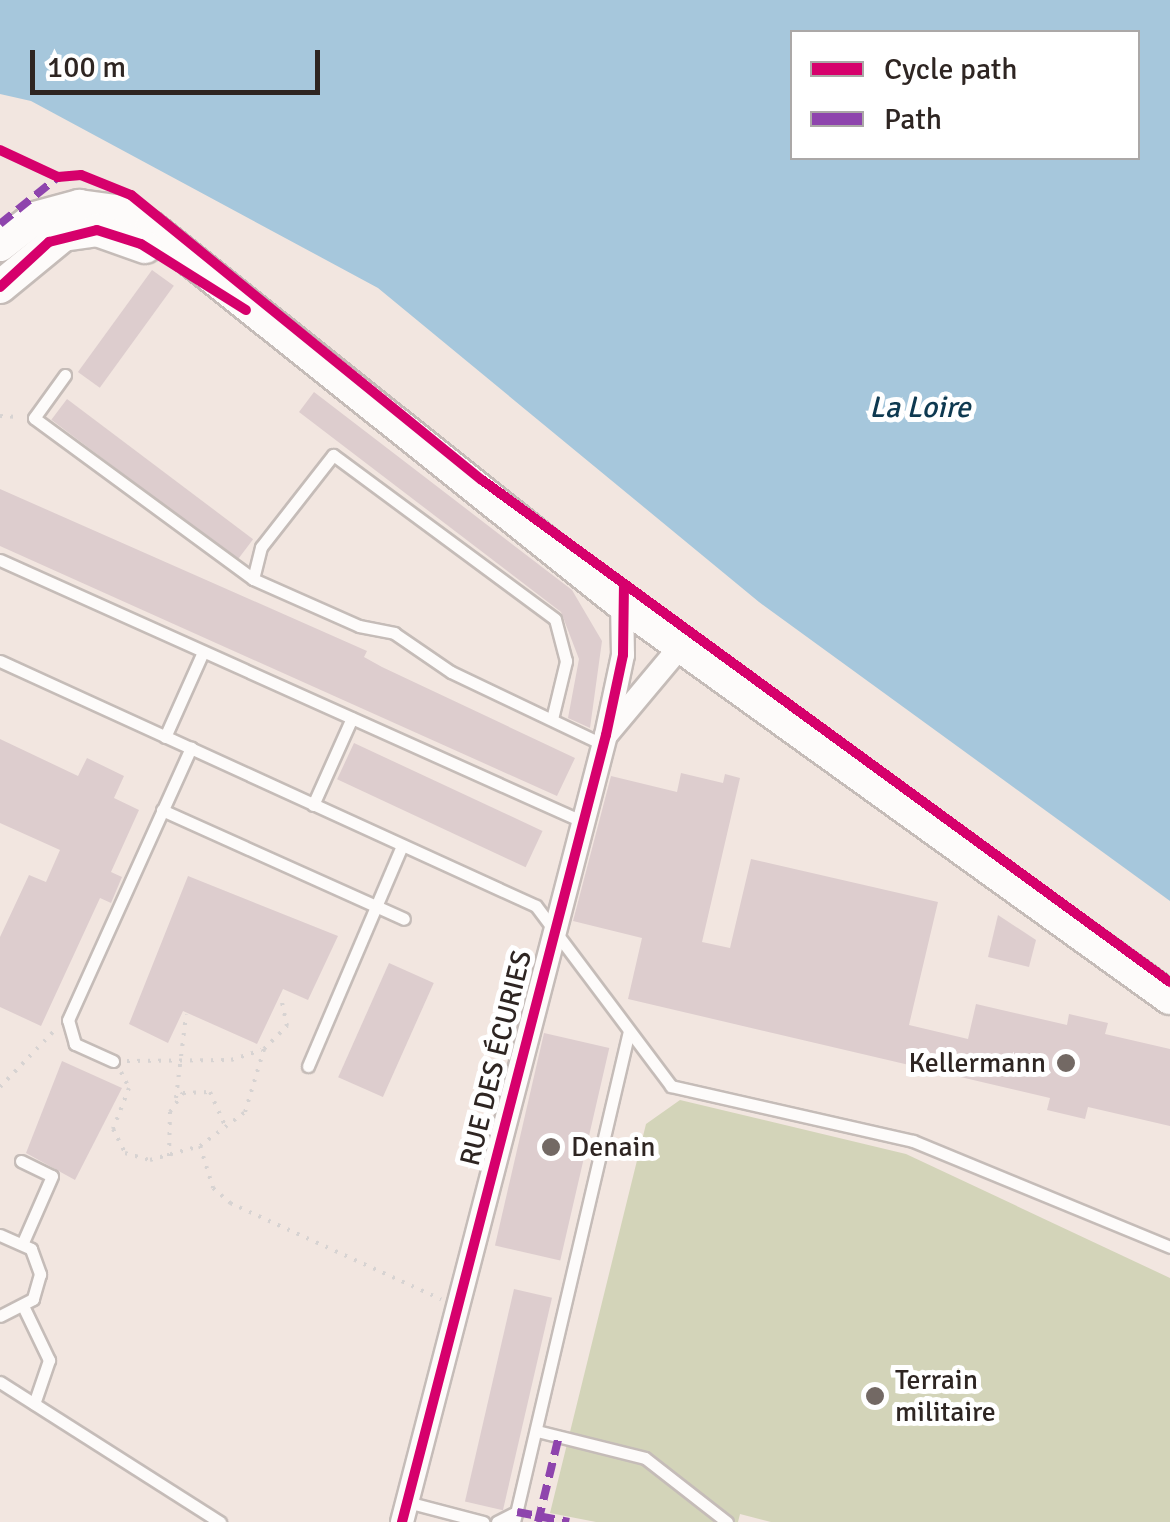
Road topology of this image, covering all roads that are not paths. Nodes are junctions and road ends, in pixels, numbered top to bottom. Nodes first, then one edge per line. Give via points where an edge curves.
1 (0, 244) edge
2 (0, 287) edge
3 (246, 310) junction
4 (65, 374) dead end
5 (0, 560) edge
6 (253, 578) junction
7 (622, 604) junction
8 (680, 647) junction
9 (203, 652) junction
10 (0, 660) edge
11 (352, 718) junction
12 (552, 719) junction
13 (166, 737) junction
14 (604, 740) junction
15 (191, 748) junction
16 (313, 805) junction
17 (162, 810) junction
18 (579, 820) junction
19 (402, 846) junction
20 (376, 906) junction
21 (404, 919) dead end
22 (552, 923) junction
23 (1170, 998) edge
24 (629, 1031) junction
25 (112, 1061) road end
26 (308, 1066) dead end
27 (21, 1161) dead end
28 (0, 1235) edge
29 (23, 1242) junction
30 (1170, 1247) edge
31 (24, 1308) junction
32 (0, 1316) edge
33 (0, 1382) edge
34 (34, 1404) junction
35 (537, 1431) junction
36 (405, 1512) edge
37 (516, 1517) edge
38 (220, 1522) edge
39 (483, 1522) edge
40 (498, 1522) edge
41 (726, 1522) edge

1 - 3 main road via 56,210 111,210 151,228
2 - 3 main road via 49,242 97,230 141,244
3 - 7 main road
4 - 6 lane via 34,418
5 - 9 lane
6 - 12 lane via 359,626 394,633 451,672
6 - 12 lane via 261,547 333,455 556,619 566,661
7 - 8 main road
7 - 14 street, RUE DES ÉCURIES via 623,655
8 - 14 street, RUE DES ÉCURIES
8 - 23 main road
9 - 11 lane
9 - 13 lane
10 - 13 lane
11 - 16 lane
11 - 18 lane
12 - 14 lane
13 - 15 lane
14 - 18 street, RUE DES ÉCURIES
15 - 16 lane
15 - 17 lane
16 - 19 lane
17 - 20 lane
17 - 25 lane via 68,1020 75,1044
18 - 22 street, RUE DES ÉCURIES
19 - 20 lane
19 - 22 lane via 536,906
20 - 21 lane
20 - 26 lane
22 - 24 lane
22 - 36 street, RUE DES ÉCURIES
24 - 30 lane via 671,1086 912,1141
24 - 35 lane
27 - 29 lane via 52,1176
28 - 29 lane
29 - 31 lane via 40,1274
31 - 32 lane
31 - 34 lane via 49,1360
33 - 34 lane
34 - 38 lane
35 - 37 lane
35 - 41 lane via 645,1458
36 - 39 lane
37 - 40 lane

